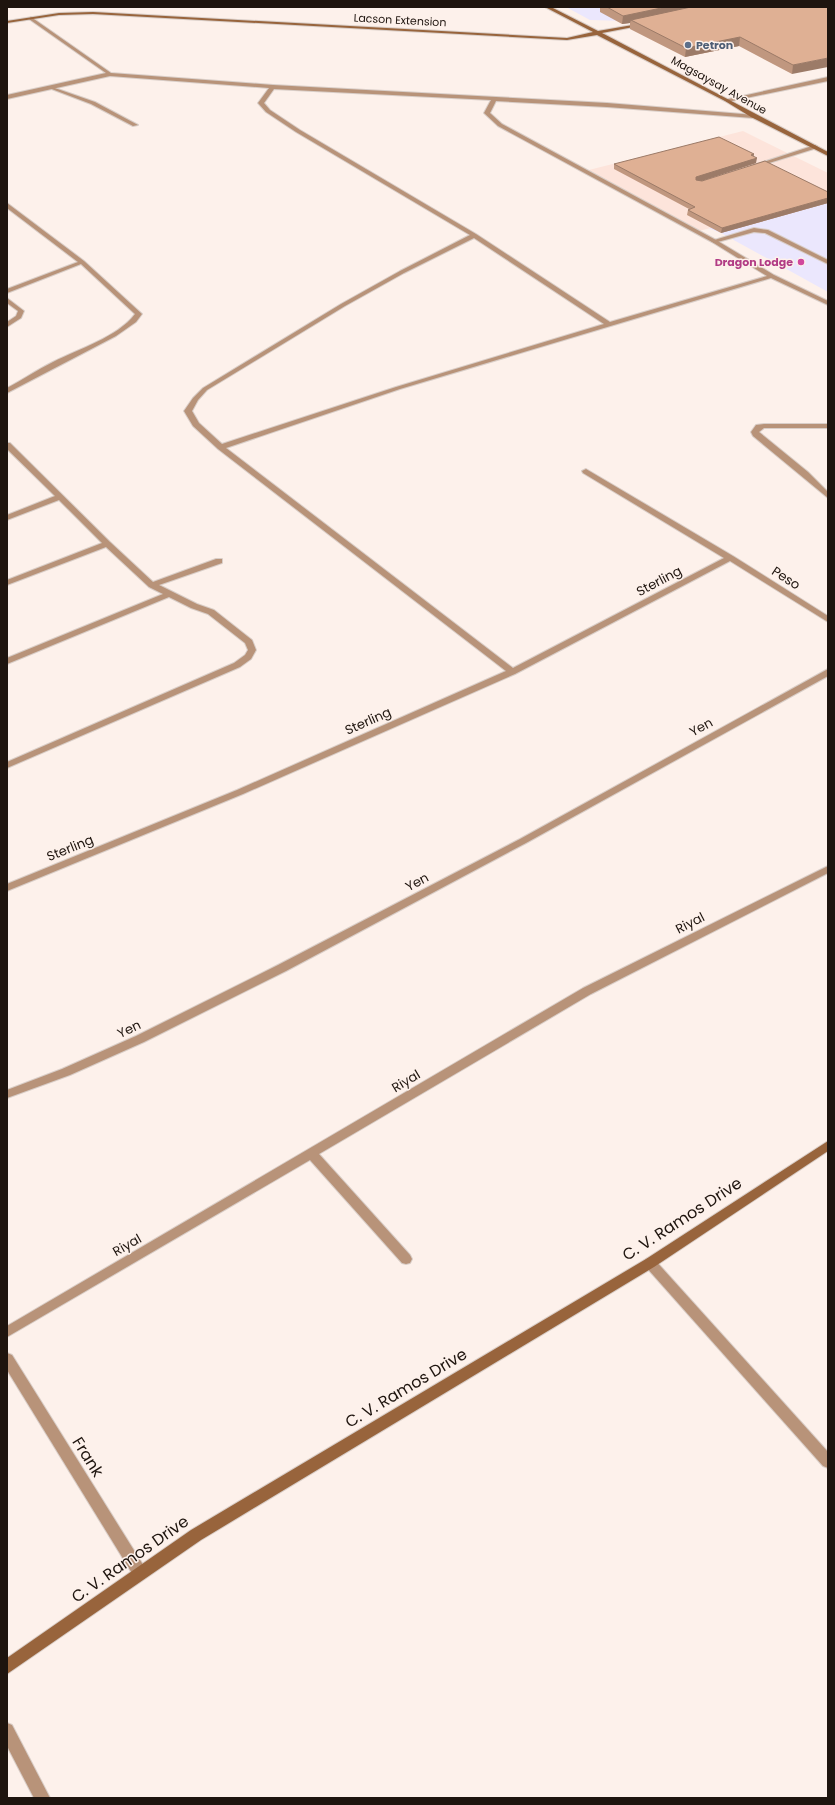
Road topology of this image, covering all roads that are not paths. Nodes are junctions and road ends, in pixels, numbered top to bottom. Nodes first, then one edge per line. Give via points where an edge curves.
1 (548, 7) edge
2 (31, 18) junction
3 (7, 22) edge
4 (646, 24) edge
5 (600, 34) junction
6 (110, 74) junction
7 (828, 80) edge
8 (51, 87) junction
9 (273, 87) junction
10 (7, 97) edge
11 (494, 99) junction
12 (727, 100) junction
13 (753, 116) junction
14 (135, 125) dead end
15 (815, 147) junction
16 (828, 154) edge
17 (750, 167) edge
18 (7, 205) edge
19 (474, 236) junction
20 (714, 241) junction
21 (82, 262) junction
22 (828, 262) edge
23 (772, 276) junction
24 (7, 291) edge
25 (7, 300) edge
26 (828, 303) edge
27 (7, 325) edge
28 (610, 325) junction
29 (7, 391) edge
30 (828, 426) edge
31 (7, 445) edge
32 (221, 447) junction
33 (11, 454) edge
34 (586, 470) dead end
35 (828, 496) edge
36 (60, 497) junction
37 (7, 518) edge
38 (107, 544) junction
39 (730, 558) junction
40 (219, 561) dead end
41 (7, 583) edge
42 (152, 585) junction
43 (169, 594) junction
44 (828, 620) edge
45 (7, 661) edge
46 (512, 672) junction
47 (828, 672) edge
48 (7, 765) edge
49 (828, 869) edge
50 (7, 888) edge
51 (7, 1094) edge
52 (828, 1145) edge
53 (311, 1153) junction
54 (406, 1259) dead end
55 (650, 1263) junction
56 (7, 1332) edge
57 (7, 1359) edge
58 (828, 1462) edge
59 (140, 1573) junction
60 (7, 1667) edge
61 (7, 1730) edge
62 (42, 1798) edge

1 - 5 main road, Magsaysay Avenue
2 - 3 main road, Lacson Extension
2 - 5 main road, Lacson Extension via 93,13 559,39
2 - 6 street
4 - 5 main road, Lacson Extension
5 - 12 main road, Magsaysay Avenue
6 - 8 street
6 - 9 street
7 - 12 street
8 - 10 street
8 - 14 street via 93,103
9 - 11 street
9 - 19 street via 261,103 268,111
11 - 13 street
11 - 20 street via 487,114 500,125
12 - 13 main road, Magsaysay Avenue
13 - 15 main road, Magsaysay Avenue
15 - 16 main road, Magsaysay Avenue
15 - 17 street
18 - 21 street
19 - 28 street
19 - 32 street via 343,305 205,389 195,399 188,412 196,424
20 - 22 street via 754,230 766,231
20 - 23 street
21 - 24 street
21 - 29 street via 140,314 138,318 107,338
23 - 26 street
23 - 28 street
25 - 27 street via 21,311 19,317
28 - 32 street via 398,388
30 - 35 street via 764,426 755,432 806,474
31 - 33 street
32 - 46 street
33 - 36 street
34 - 39 street, Peso
36 - 37 street
36 - 38 street
38 - 41 street
38 - 42 street
39 - 44 street, Peso
39 - 46 street, Sterling
40 - 42 street
42 - 43 street
43 - 45 street
43 - 48 street via 210,612 249,642 252,650 248,657 237,665
46 - 50 street, Sterling via 240,792
47 - 51 street, Yen via 523,842 282,968 140,1039 66,1072
49 - 53 street, Riyal via 587,991
52 - 55 main road, C. V. Ramos Drive
53 - 54 street
53 - 56 street, Riyal
55 - 58 street
55 - 59 main road, C. V. Ramos Drive via 196,1535
57 - 59 street, Frank
59 - 60 main road, C. V. Ramos Drive
61 - 62 street

